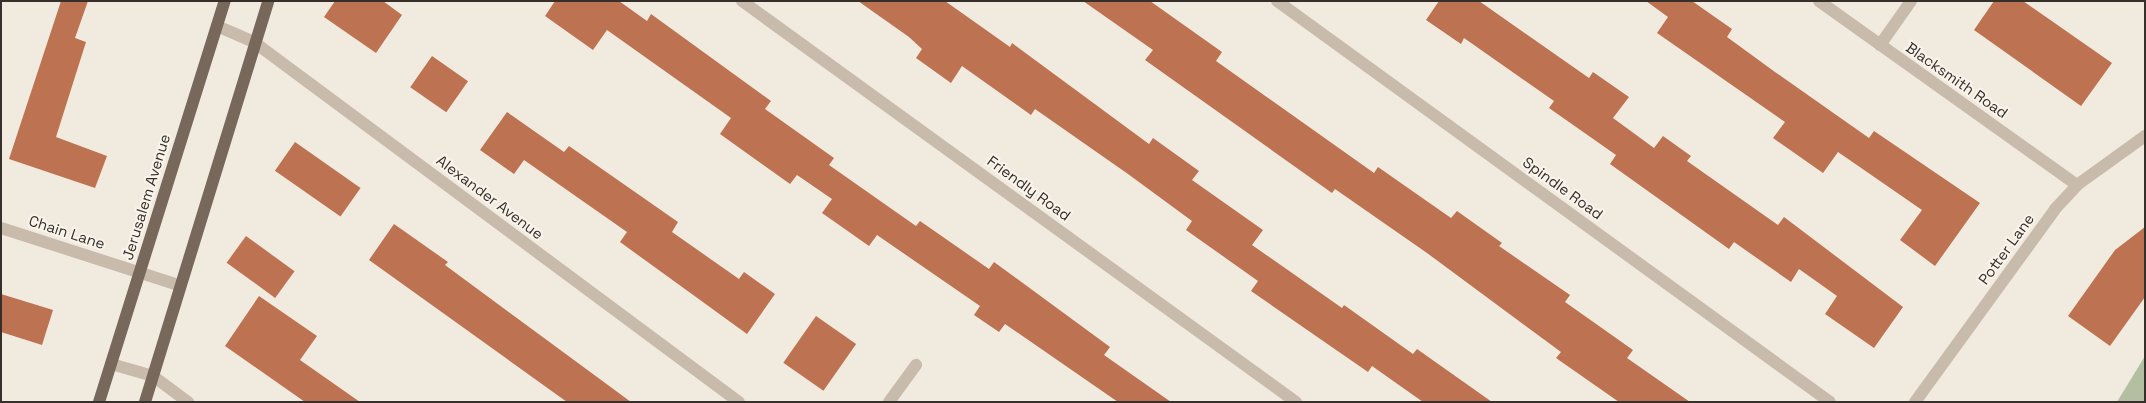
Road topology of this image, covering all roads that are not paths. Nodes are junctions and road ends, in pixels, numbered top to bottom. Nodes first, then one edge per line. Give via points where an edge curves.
1 (225, 1) edge
2 (268, 1) edge
3 (742, 1) edge
4 (1277, 1) edge
5 (1819, 1) edge
6 (1911, 1) edge
7 (217, 26) junction
8 (254, 42) junction
9 (1880, 45) junction
10 (2145, 136) edge
11 (2077, 185) junction
12 (1, 228) edge
13 (139, 272) junction
14 (179, 285) junction
15 (110, 364) junction
16 (916, 365) dead end
17 (153, 376) junction
18 (99, 402) edge
19 (145, 402) edge
20 (188, 402) edge
21 (739, 402) edge
22 (889, 402) edge
23 (1296, 402) edge
24 (1830, 402) edge
25 (1914, 402) edge

1 - 7 main road, Jerusalem Avenue
2 - 8 main road
3 - 23 street, Friendly Road
4 - 24 street, Spindle Road
5 - 9 street, Blacksmith Road
6 - 9 street
7 - 8 street, Alexander Avenue
7 - 13 main road, Jerusalem Avenue
8 - 14 main road
8 - 21 street, Alexander Avenue
9 - 11 street, Blacksmith Road
10 - 11 street, Potter Lane
11 - 25 street, Potter Lane
12 - 13 street, Chain Lane
13 - 14 street, Chain Lane
13 - 15 main road, Jerusalem Avenue
14 - 17 main road
15 - 17 street
15 - 18 main road, Jerusalem Avenue
16 - 22 street
17 - 19 main road
17 - 20 street

